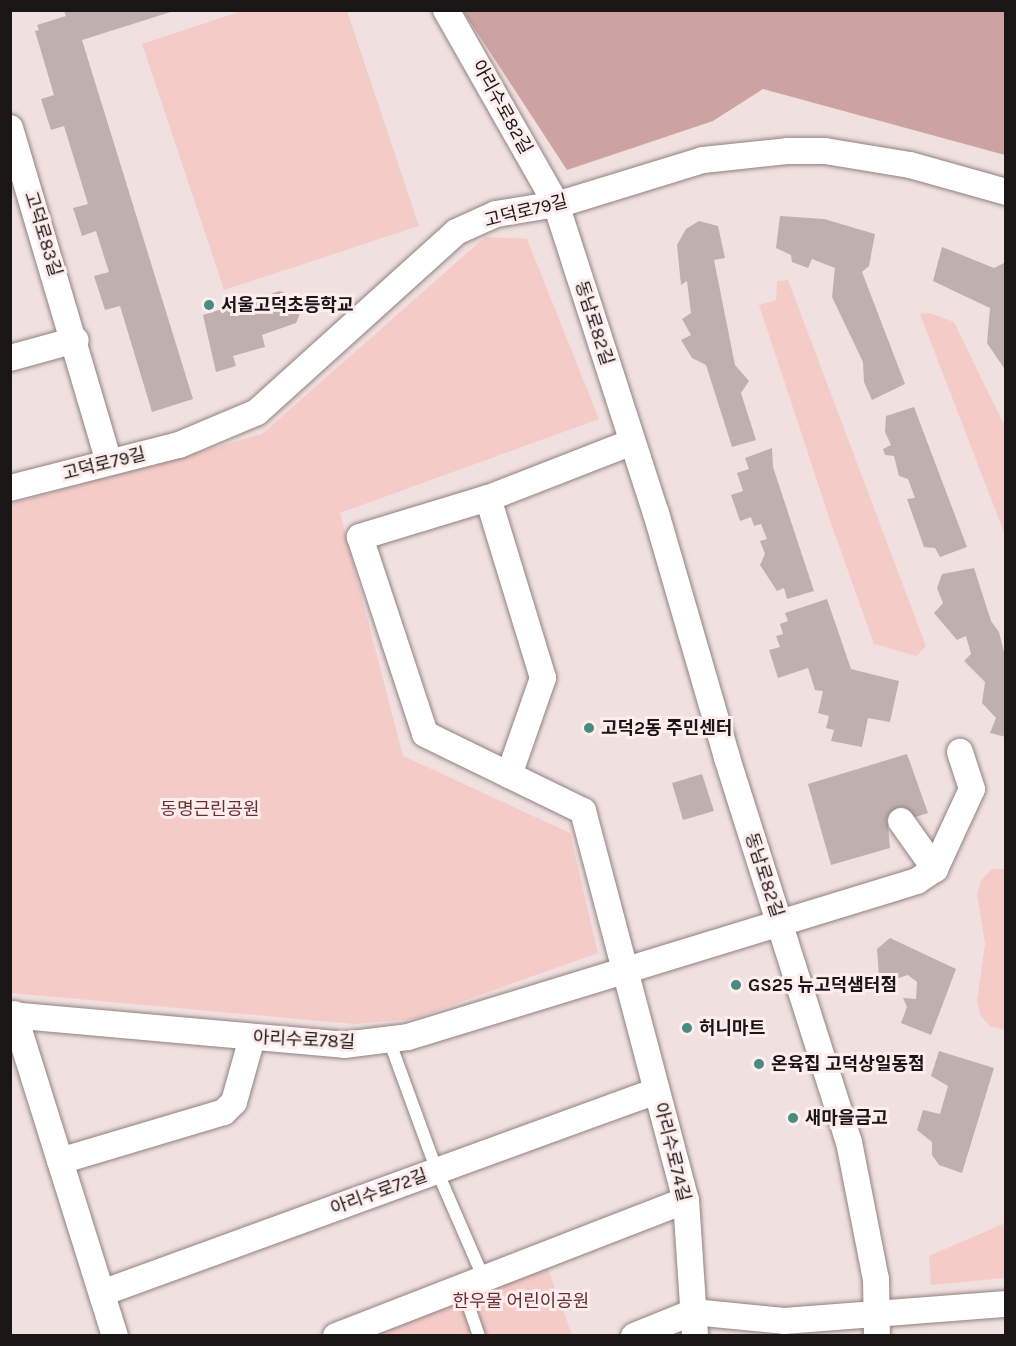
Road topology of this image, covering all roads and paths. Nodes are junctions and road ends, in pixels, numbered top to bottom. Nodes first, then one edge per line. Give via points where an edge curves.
1 (446, 10) edge
2 (10, 128) edge
3 (1005, 192) edge
4 (556, 204) junction
5 (76, 340) junction
6 (10, 358) edge
7 (632, 442) junction
8 (109, 462) junction
9 (10, 488) edge
10 (488, 498) junction
11 (960, 752) dead end
12 (509, 775) junction
13 (901, 822) dead end
14 (935, 869) junction
15 (779, 922) junction
16 (624, 973) junction
17 (12, 1015) edge
18 (252, 1038) junction
19 (389, 1040) junction
20 (656, 1091) junction
21 (60, 1161) junction
22 (438, 1171) junction
23 (686, 1200) junction
24 (473, 1283) junction
25 (102, 1293) junction
26 (1005, 1304) edge
27 (694, 1324) edge
28 (876, 1324) edge
29 (115, 1335) edge
30 (336, 1335) edge
31 (479, 1335) edge
32 (634, 1335) edge

1 - 4 street, 아리수로82길
2 - 5 street, 고덕로83길
3 - 4 street, 고덕로79길 via 910,165 825,151 787,151 703,160
4 - 7 street, 동남로82길
4 - 8 street, 고덕로79길 via 496,214 456,232 257,412 179,445
5 - 6 street
5 - 8 street, 고덕로83길
7 - 10 street
7 - 15 street, 동남로82길
8 - 9 street, 고덕로79길
10 - 12 street via 543,678
10 - 12 street via 360,537 425,734
11 - 14 street via 972,789
12 - 16 street via 583,811
13 - 14 street
14 - 15 street, 아리수로78길 via 917,881
15 - 16 street, 아리수로78길
15 - 28 street, 동남로82길 via 849,1142 876,1279
16 - 19 street, 아리수로78길
16 - 20 street, 아리수로74길
17 - 18 street, 아리수로78길
17 - 21 street
18 - 19 street, 아리수로78길 via 344,1045
18 - 21 street via 234,1102 224,1112
19 - 22 lane
20 - 22 street, 아리수로72길
20 - 23 street, 아리수로74길
21 - 25 street
22 - 24 lane
22 - 25 street, 아리수로72길
23 - 24 street
23 - 27 street, 아리수로74길
24 - 30 street
24 - 31 lane
25 - 29 street
26 - 28 street
27 - 28 street
27 - 32 street

